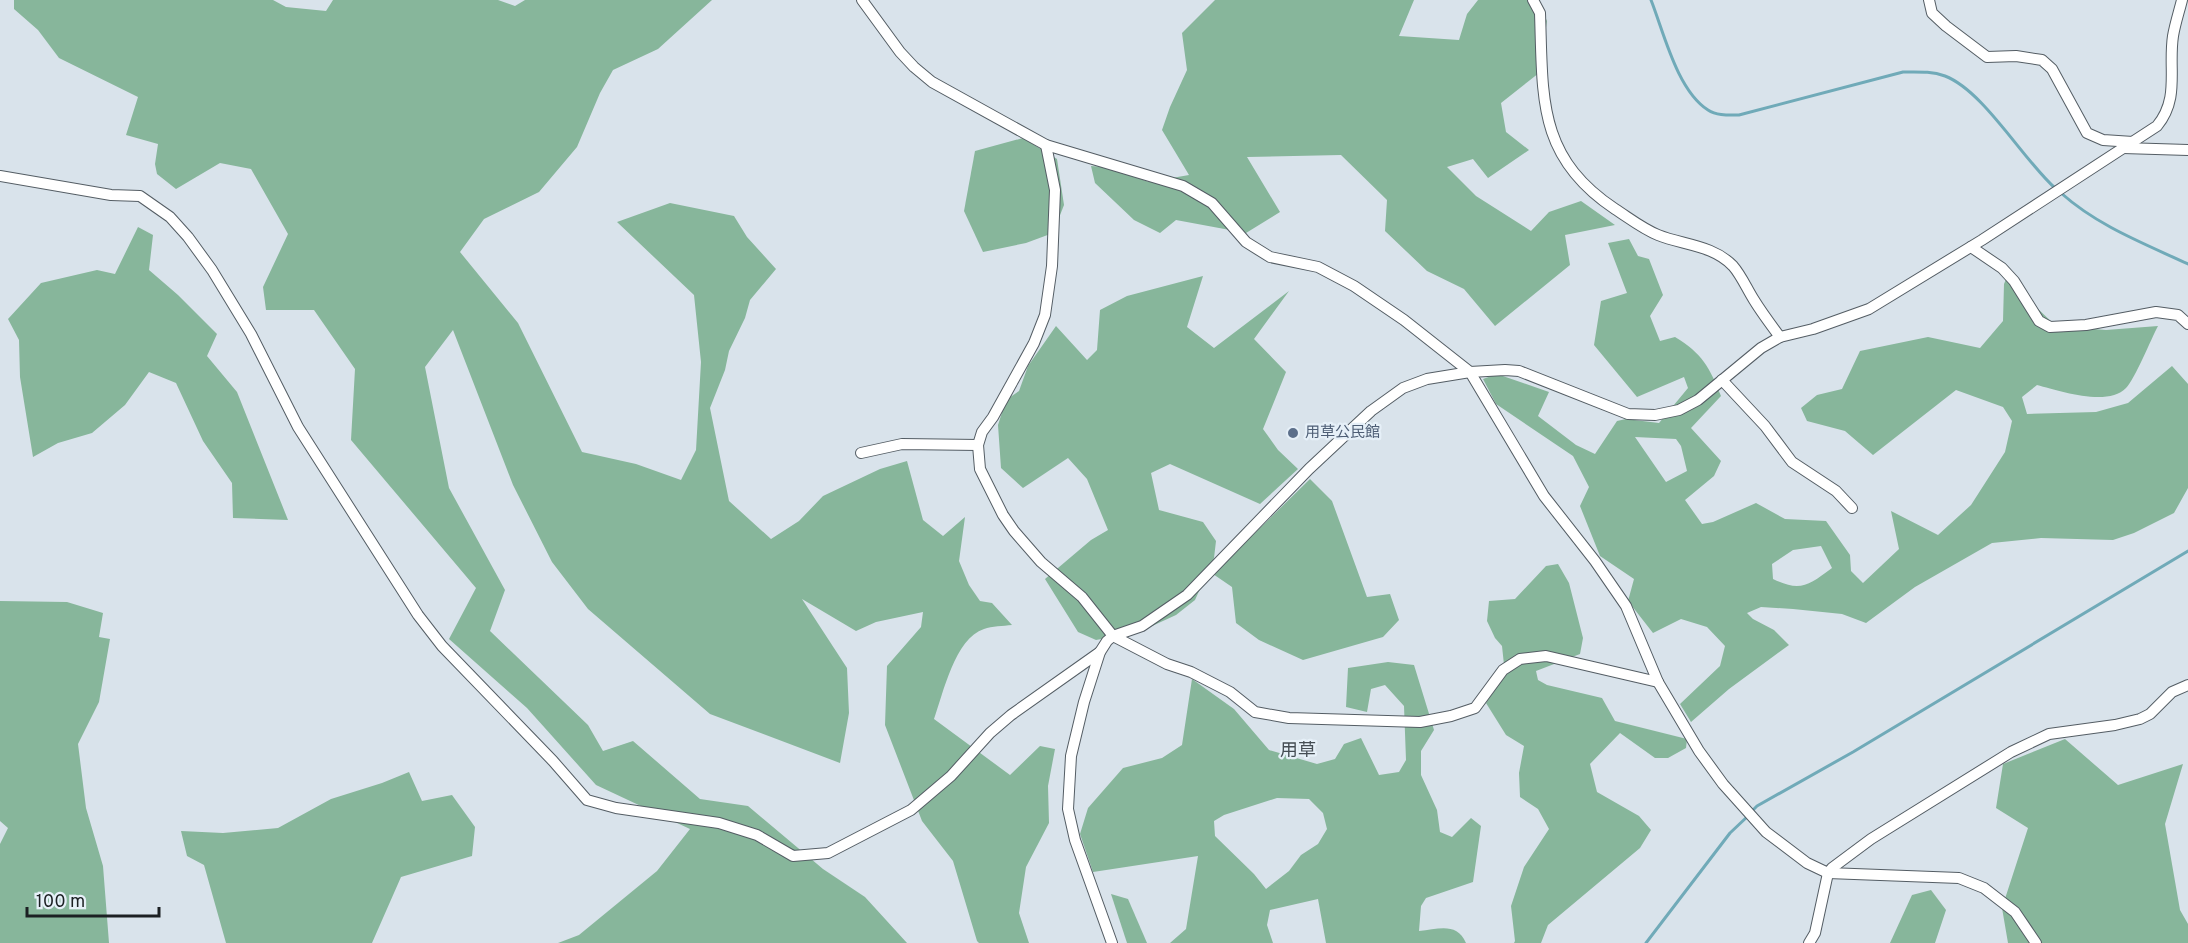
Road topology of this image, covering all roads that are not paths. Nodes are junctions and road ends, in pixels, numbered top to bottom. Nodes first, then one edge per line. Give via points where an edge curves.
1 (862, 0) edge
2 (1533, 0) edge
3 (1929, 0) edge
4 (2182, 0) edge
5 (2134, 142) junction
6 (1046, 145) junction
7 (2123, 148) junction
8 (2188, 150) edge
9 (0, 176) edge
10 (1971, 247) junction
11 (2188, 324) edge
12 (1780, 338) junction
13 (1470, 372) junction
14 (1722, 380) junction
15 (978, 445) junction
16 (861, 453) dead end
17 (1852, 508) dead end
18 (1113, 636) junction
19 (1100, 652) junction
20 (1658, 682) junction
21 (2188, 685) edge
22 (1828, 873) junction
23 (1112, 943) edge
24 (1809, 943) edge
25 (2036, 943) edge

1 - 6 street via 900,52 926,76
2 - 12 street via 1540,13 1544,102 1554,141 1565,162 1604,201 1640,226 1657,235 1716,252 1734,266
3 - 5 street via 1932,13 1988,57 2043,60 2052,69 2086,133 2103,140
4 - 5 street via 2173,38 2172,94 2166,116
5 - 7 street
6 - 13 street via 1183,186 1212,203 1246,242 1270,257 1318,267 1354,286
6 - 15 street via 1055,190 1052,266 1045,315 1034,343
7 - 8 street
7 - 10 street
9 - 19 street via 111,195 140,196 170,217 206,262 251,334 298,427 418,615 442,646 587,800 719,823 757,835 793,856 828,854 911,810 951,776 1004,721
10 - 11 street via 2002,268 2039,321 2050,327 2086,325 2156,312 2178,315
10 - 12 street via 1869,309
12 - 14 street via 1761,348
13 - 14 street via 1519,371 1628,414 1655,415 1679,410
13 - 18 street via 1427,379 1403,388 1371,411 1187,595 1142,626
13 - 20 street via 1544,496 1626,606
14 - 17 street via 1792,462 1836,491
15 - 16 street via 902,444
15 - 18 street via 980,469 1003,515 1041,562 1082,597
18 - 19 street
18 - 20 street via 1230,692 1255,712 1289,717 1420,722 1452,716 1474,708 1503,670 1520,659 1546,656
19 - 23 street via 1071,756 1068,809 1075,840
20 - 22 street via 1723,784 1766,831 1807,863
21 - 22 street via 2172,692 2140,719 2049,734 2011,752 1871,839
22 - 24 street via 1815,933
22 - 25 street via 1959,878 1984,888 2015,912

